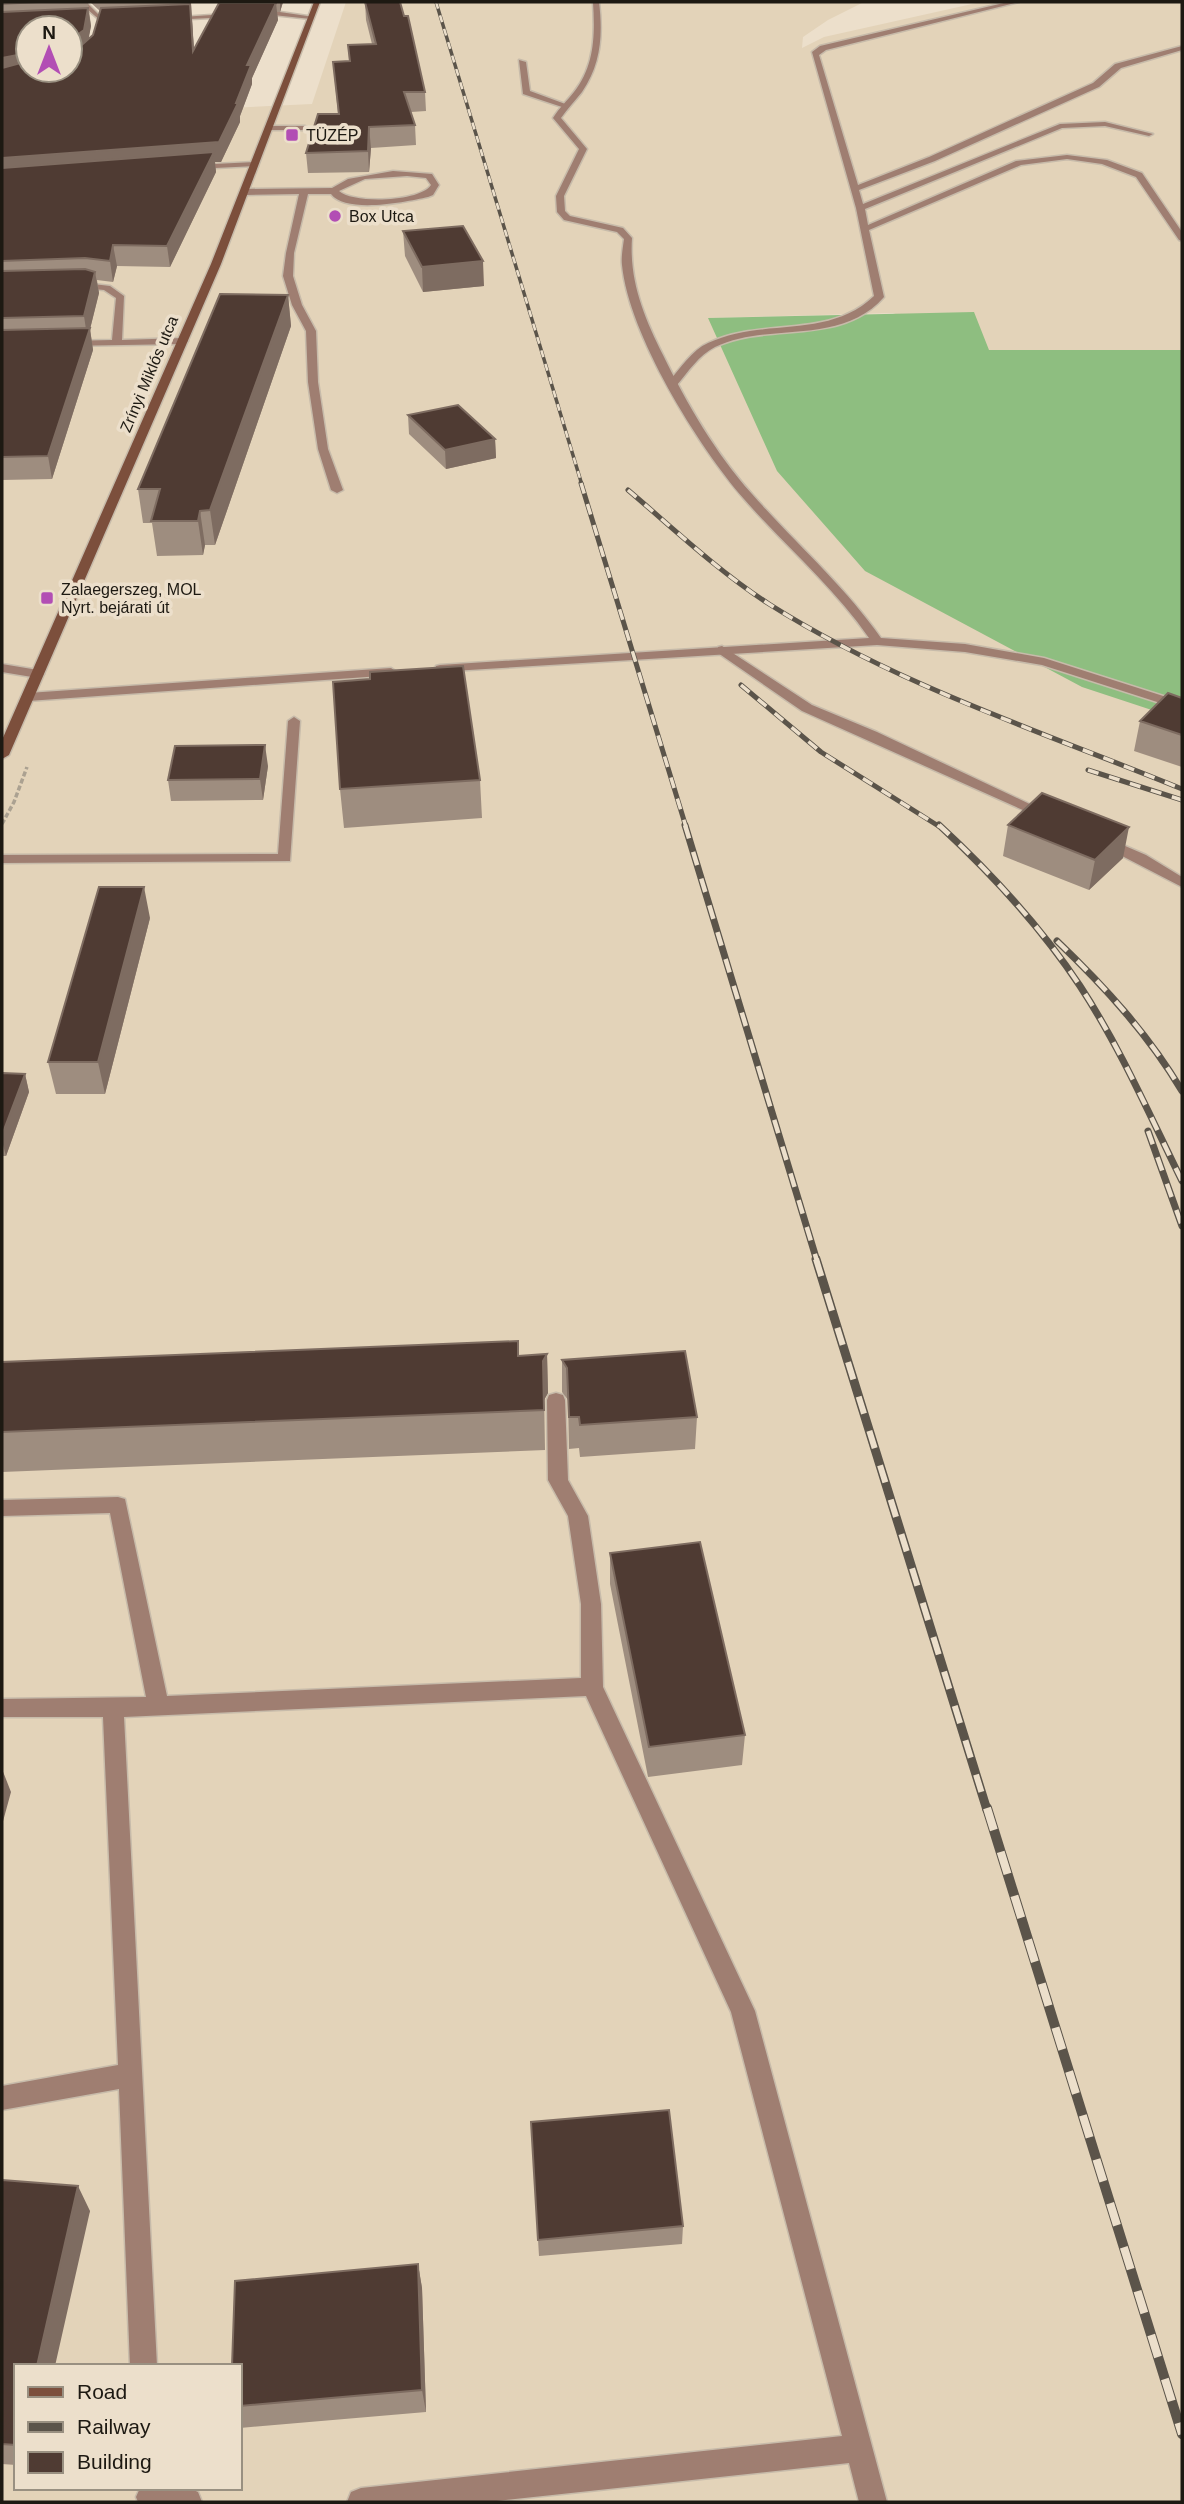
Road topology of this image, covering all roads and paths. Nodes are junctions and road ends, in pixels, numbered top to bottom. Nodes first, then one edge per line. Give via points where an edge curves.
1 (82, 2) edge
2 (317, 2) edge
3 (596, 2) edge
4 (1016, 2) edge
5 (295, 5) dead end
6 (246, 14) junction
7 (311, 17) junction
8 (156, 18) edge
9 (117, 20) edge
10 (101, 21) junction
11 (84, 22) edge
12 (98, 32) edge
13 (1182, 48) edge
14 (522, 62) dead end
15 (565, 107) junction
16 (270, 128) junction
17 (305, 128) dead end
18 (1042, 133) junction
19 (1149, 134) dead end
20 (1050, 141) dead end
21 (1059, 149) dead end
22 (1067, 158) junction
23 (255, 163) junction
24 (183, 167) edge
25 (855, 190) junction
26 (304, 191) junction
27 (334, 191) junction
28 (245, 192) junction
29 (860, 208) junction
30 (865, 229) junction
31 (1182, 238) edge
32 (72, 284) edge
33 (183, 341) junction
34 (117, 343) junction
35 (53, 345) edge
36 (673, 383) junction
37 (337, 491) dead end
38 (877, 641) junction
39 (722, 650) junction
40 (2, 668) edge
41 (433, 669) edge
42 (405, 671) edge
43 (38, 674) junction
44 (28, 696) junction
45 (1182, 706) edge
46 (294, 721) dead end
47 (2, 755) edge
48 (1066, 824) edge
49 (1091, 835) edge
50 (2, 859) edge
51 (1182, 883) edge
52 (555, 1400) dead end
53 (2, 1508) edge
54 (592, 1687) junction
55 (158, 1706) junction
56 (2, 1708) edge
57 (113, 1708) junction
58 (130, 2075) junction
59 (2, 2098) edge
60 (144, 2364) edge
61 (859, 2448) junction
62 (150, 2496) edge
63 (188, 2502) edge
64 (361, 2502) edge
65 (873, 2502) edge

1 - 10 street
2 - 7 main road, Zrínyi Miklós utca
3 - 15 street via 598,48 583,86
4 - 25 street via 823,48 815,54
5 - 6 street
6 - 7 street
6 - 8 street
7 - 16 main road, Zrínyi Miklós utca
9 - 10 street
10 - 11 street
10 - 12 street
13 - 25 street via 1118,66 1096,85
14 - 15 street via 526,92
15 - 36 street via 558,121 583,149 560,196 561,212 567,218 620,230 628,238 623,252 628,281
16 - 17 street
16 - 23 main road, Zrínyi Miklós utca
18 - 19 street via 1086,122
18 - 20 street
18 - 29 street
21 - 22 street
22 - 30 street via 1019,163
22 - 31 street via 1104,162 1139,175
23 - 24 street
23 - 28 main road, Zrínyi Miklós utca
25 - 29 street
26 - 27 street
26 - 28 street
26 - 37 street via 288,276 311,331 323,449
27 - 27 street via 350,200 407,199 430,193 435,185 429,176 399,174 352,180
28 - 33 main road, Zrínyi Miklós utca
29 - 30 street
30 - 36 street via 879,297 867,311 844,322 743,334 717,342 699,353
32 - 34 street via 117,292 121,298
33 - 34 street
33 - 43 main road, Zrínyi Miklós utca
34 - 35 street
36 - 38 street via 724,467 772,524 833,584
38 - 39 street
38 - 45 street via 965,648 1044,662
39 - 41 street
39 - 48 street via 807,708
40 - 43 street
42 - 44 street
43 - 44 main road, Zrínyi Miklós utca
44 - 47 main road, Zrínyi Miklós utca
46 - 50 street via 285,858
49 - 51 street
52 - 54 street via 558,1480 578,1516 591,1604
53 - 55 street via 118,1504
54 - 55 street
54 - 61 street via 743,2011
55 - 57 street
56 - 57 street
57 - 58 street
58 - 59 street
58 - 60 street
61 - 64 street
61 - 65 street
62 - 63 street

